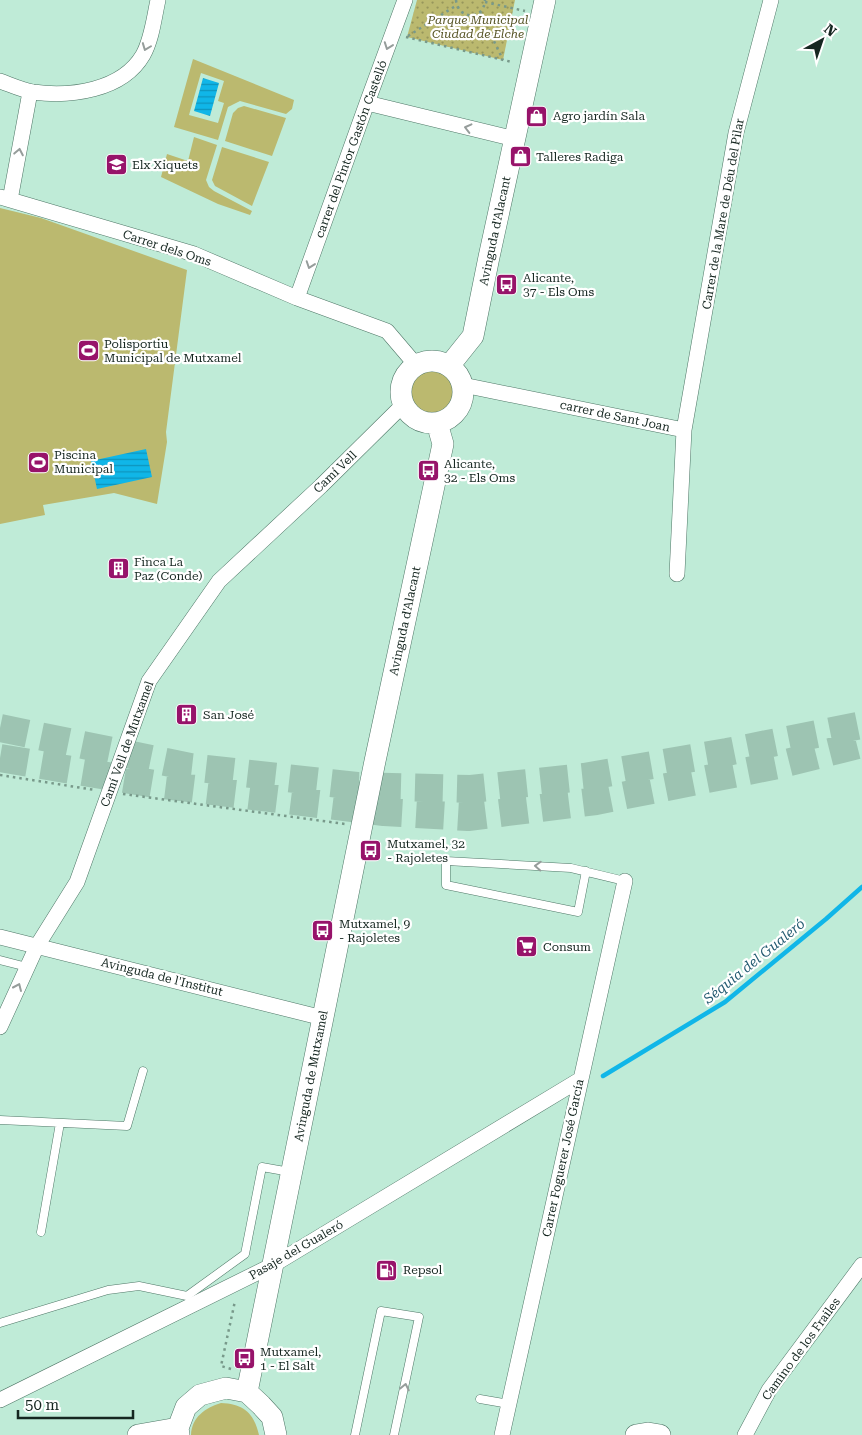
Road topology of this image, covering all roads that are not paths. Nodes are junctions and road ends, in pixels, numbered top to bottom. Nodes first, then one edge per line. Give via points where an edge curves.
1 (158, 0) edge
2 (404, 0) edge
3 (545, 0) edge
4 (771, 0) edge
5 (0, 81) edge
6 (30, 92) junction
7 (366, 103) junction
8 (515, 139) junction
9 (5, 198) edge
10 (297, 298) junction
11 (416, 365) junction
12 (449, 366) junction
13 (463, 385) junction
14 (403, 406) junction
15 (437, 423) junction
16 (684, 430) junction
17 (266, 537) joint
18 (677, 574) dead end
19 (375, 760) joint
20 (586, 871) junction
21 (624, 881) joint
22 (0, 936) edge
23 (37, 946) junction
24 (0, 960) edge
25 (27, 967) junction
26 (323, 1018) junction
27 (0, 1027) edge
28 (143, 1071) dead end
29 (581, 1079) junction
30 (0, 1120) edge
31 (60, 1123) junction
32 (292, 1172) junction
33 (41, 1232) dead end
34 (273, 1265) junction
35 (862, 1266) edge
36 (0, 1323) edge
37 (247, 1392) junction
38 (480, 1399) dead end
39 (0, 1400) edge
40 (509, 1404) junction
41 (178, 1431) edge
42 (138, 1435) edge
43 (276, 1435) edge
44 (355, 1435) edge
45 (394, 1435) edge
46 (502, 1435) edge
47 (636, 1435) edge
48 (660, 1435) edge
49 (745, 1435) edge

1 -> 6 street via 148,45 132,69 121,77 88,91
2 -> 7 street, carrer del Pintor Gastón Castelló via 399,35
3 - 8 street, Avinguda d'Alacant
4 - 16 street, Carrer de la Mare de Déu del Pilar via 736,133
5 - 6 street
9 -> 6 street
8 -> 7 street
7 -> 10 street, carrer del Pintor Gastón Castelló
8 - 12 street, Avinguda d'Alacant via 473,336
9 - 10 street, Carrer dels Oms via 194,254
10 - 11 street, Carrer dels Oms via 387,331
11 - 12 street via 433,361
11 - 14 street via 409,370 401,387
12 - 13 street
13 - 15 street via 460,407 454,415
13 - 16 street, carrer de Sant Joan
14 - 15 street via 417,420
14 - 17 street, Camí Vell
15 - 19 street, Avinguda d'Alacant via 443,444
16 - 18 street, carrer de Sant Joan
17 - 23 street, Camí Vell de Mutxamel via 219,581 149,680 77,882
19 - 26 street, Avinguda de Mutxamel
20 -> 20 lane via 446,861 446,885 578,912
20 - 21 lane
21 - 29 street, Carrer Foguerer José García
22 - 23 street, Avinguda de l'Institut
23 - 25 street, Camí Vell de Mutxamel
23 - 26 street, Avinguda de l'Institut
24 - 25 lane
27 -> 25 street, Camí Vell de Mutxamel
26 - 32 street, Avinguda de Mutxamel
28 - 31 lane via 127,1126
29 - 34 street, Pasaje del Gualeró
29 - 40 street, Carrer Foguerer José García
30 - 31 lane
31 - 33 lane
32 - 34 street, Avinguda de Mutxamel
32 - 36 lane via 262,1167 245,1254 187,1296 138,1286 108,1290
34 - 37 street, Avinguda de Mutxamel
34 - 39 street, Pasaje del Gualeró
35 - 49 street, Camino de los Frailes via 769,1390
37 - 41 street via 226,1388 200,1395 186,1408
37 - 43 street via 272,1418
38 - 40 lane
40 - 46 street, Carrer Foguerer José García
41 - 42 street
45 -> 44 lane via 419,1317 381,1311
47 - 48 street

